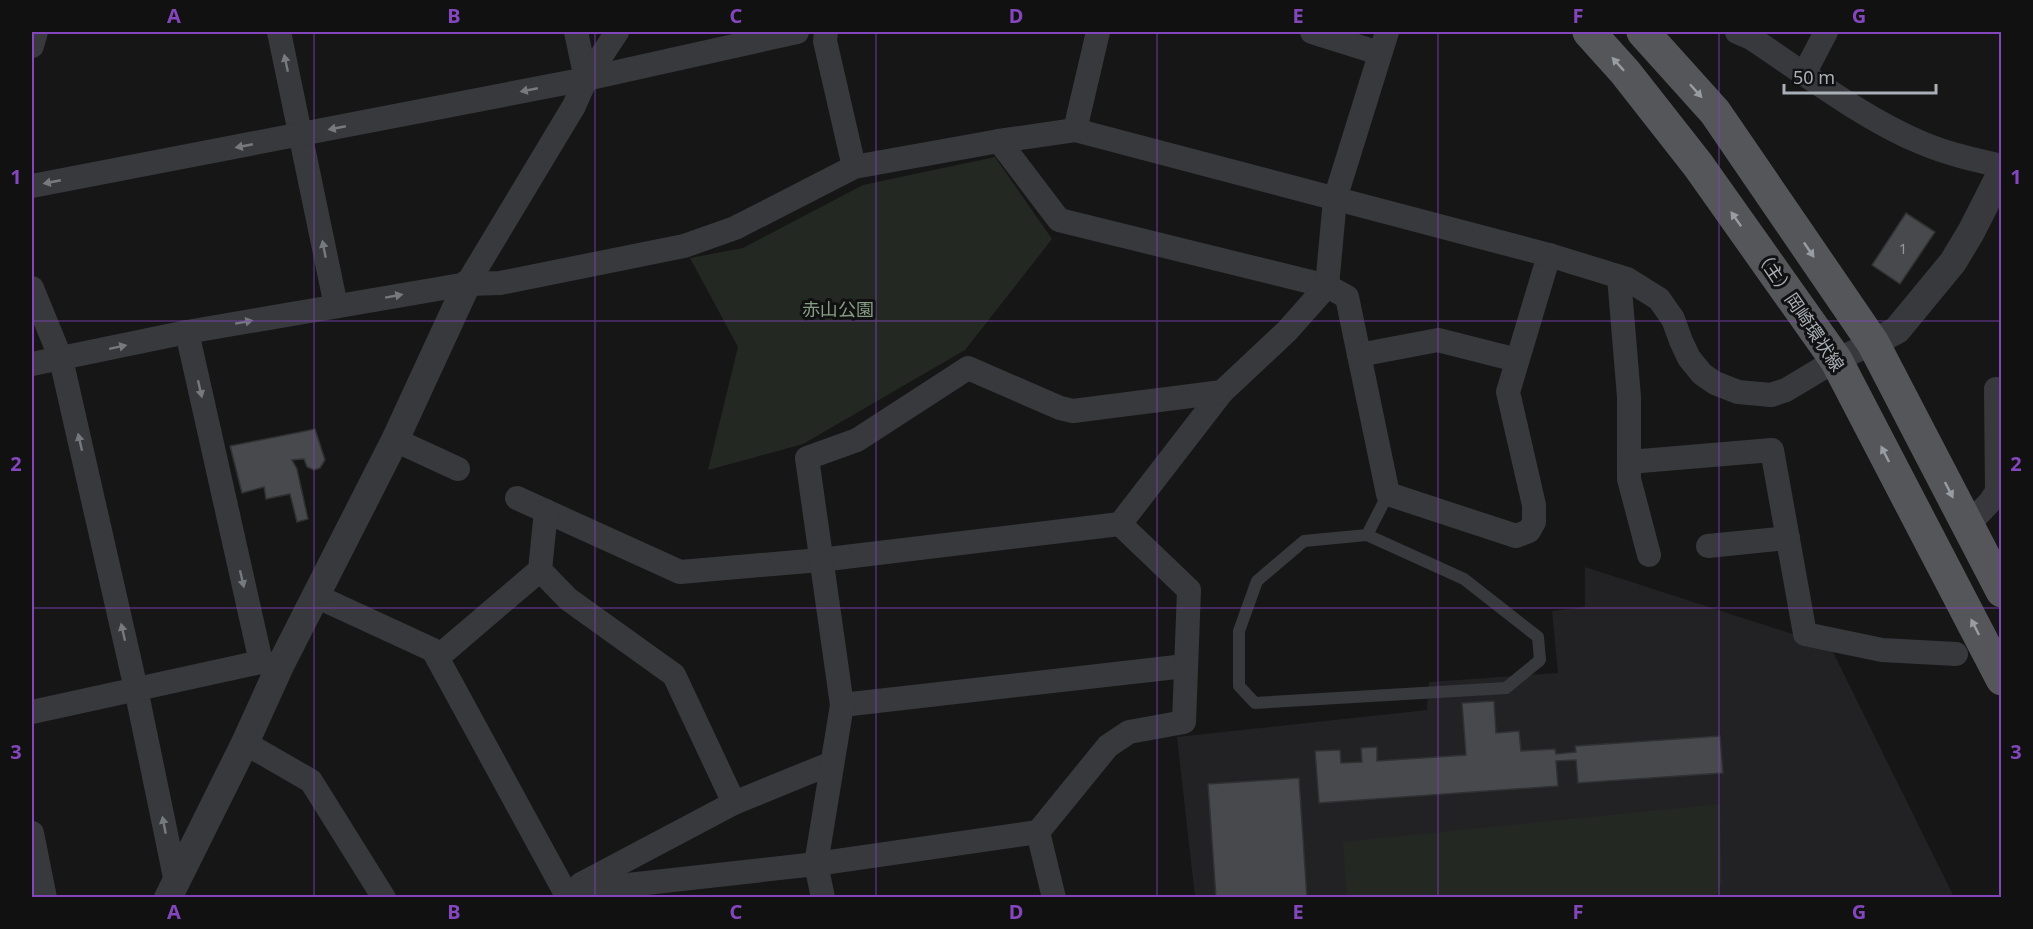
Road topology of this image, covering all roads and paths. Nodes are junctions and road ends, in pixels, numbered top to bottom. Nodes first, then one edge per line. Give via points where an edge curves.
1 (36, 32) edge
2 (279, 32) edge
3 (576, 32) edge
4 (617, 32) edge
5 (797, 32) edge
6 (826, 32) edge
7 (1098, 32) edge
8 (1312, 32) edge
9 (1589, 32) edge
10 (1643, 32) edge
11 (1826, 32) edge
12 (1747, 34) edge
13 (1383, 42) edge
14 (32, 46) edge
15 (1804, 74) junction
16 (586, 79) junction
17 (1075, 130) junction
18 (301, 135) junction
19 (999, 141) junction
20 (2001, 166) edge
21 (854, 167) junction
22 (2001, 171) edge
23 (32, 186) edge
24 (1335, 199) junction
25 (1549, 255) junction
26 (1619, 276) junction
27 (467, 284) junction
28 (1327, 286) junction
29 (32, 288) edge
30 (336, 306) junction
31 (187, 332) junction
32 (1873, 343) junction
33 (1359, 355) junction
34 (61, 359) junction
35 (1517, 360) junction
36 (1836, 360) junction
37 (32, 364) edge
38 (1222, 392) junction
39 (2001, 392) edge
40 (395, 440) junction
41 (1629, 462) junction
42 (458, 469) dead end
43 (1388, 494) junction
44 (518, 498) dead end
45 (546, 511) junction
46 (1120, 524) junction
47 (1968, 525) junction
48 (1367, 535) junction
49 (1788, 538) junction
50 (1708, 546) dead end
51 (1649, 555) dead end
52 (820, 560) junction
53 (540, 570) junction
54 (2001, 591) edge
55 (316, 596) junction
56 (1956, 654) dead end
57 (438, 657) junction
58 (271, 664) junction
59 (1185, 666) junction
60 (2001, 679) edge
61 (136, 689) junction
62 (842, 705) junction
63 (32, 712) edge
64 (245, 742) junction
65 (832, 763) junction
66 (734, 803) junction
67 (1038, 832) junction
68 (32, 833) edge
69 (816, 864) junction
70 (172, 890) edge
71 (559, 895) edge
72 (45, 897) edge
73 (384, 897) edge
74 (823, 897) edge
75 (1054, 897) edge

1 - 14 street
18 -> 2 street
3 - 16 street
4 - 16 street
5 - 16 street
6 - 21 street
7 - 17 street
8 - 13 street
36 -> 9 main road, （主）岡崎環状線 via 1698,165
10 -> 32 main road via 1715,112
11 - 15 street
12 - 15 street
13 - 24 street
15 - 20 street via 1881,123 1923,143
16 -> 18 street
16 - 27 street via 574,106
17 - 19 street
17 - 24 street
18 -> 23 street
30 -> 18 street
19 - 21 street
19 - 28 street via 1059,220
21 - 27 street via 735,228 684,246 500,283
22 - 32 street via 1953,262 1897,330
24 - 25 street
24 - 28 street
25 - 26 street
25 - 35 street
26 - 36 street via 1659,299 1702,375 1738,392 1771,395
26 - 41 street via 1629,397
30 -> 27 street
27 - 40 street
28 - 33 street via 1347,297
28 - 38 street via 1287,331
29 - 34 street
31 -> 30 street
34 -> 31 street
31 -> 58 street
32 - 36 street
32 -> 47 main road
33 - 35 street via 1438,340
33 - 43 street
34 - 37 street
61 -> 34 street
35 - 43 street via 1508,392 1534,505 1534,522 1529,531 1516,536
60 -> 36 main road, （主）岡崎環状線
38 - 46 street
38 - 52 street via 1073,411 968,368 857,440 807,458
39 - 47 street via 1996,389 1997,492
40 - 42 street
40 - 55 street
41 - 49 street via 1772,450
41 - 51 street via 1629,479
43 - 48 lane
44 - 45 street
45 - 52 street via 680,572
45 - 53 street
46 - 52 street
46 - 59 street via 1189,590
47 - 54 main road
48 - 48 lane via 1304,541 1257,581 1239,631 1239,686 1255,703 1506,687 1540,660 1538,636 1464,579
49 - 50 street
49 - 56 street via 1805,634 1882,650
52 - 62 street
53 - 57 street
53 - 66 street via 568,599 674,675
55 - 57 street via 433,650
55 - 58 street
57 - 71 street
58 - 61 street
58 - 64 street
59 - 62 street
59 - 67 street via 1184,722 1129,732 1108,746
61 - 63 street
70 -> 61 street
62 - 65 street
64 - 70 street
64 - 73 street via 311,782
65 - 66 street
65 - 69 street
66 - 71 street
67 - 69 street
67 - 75 street
68 - 72 street
69 - 71 street
69 - 74 street

